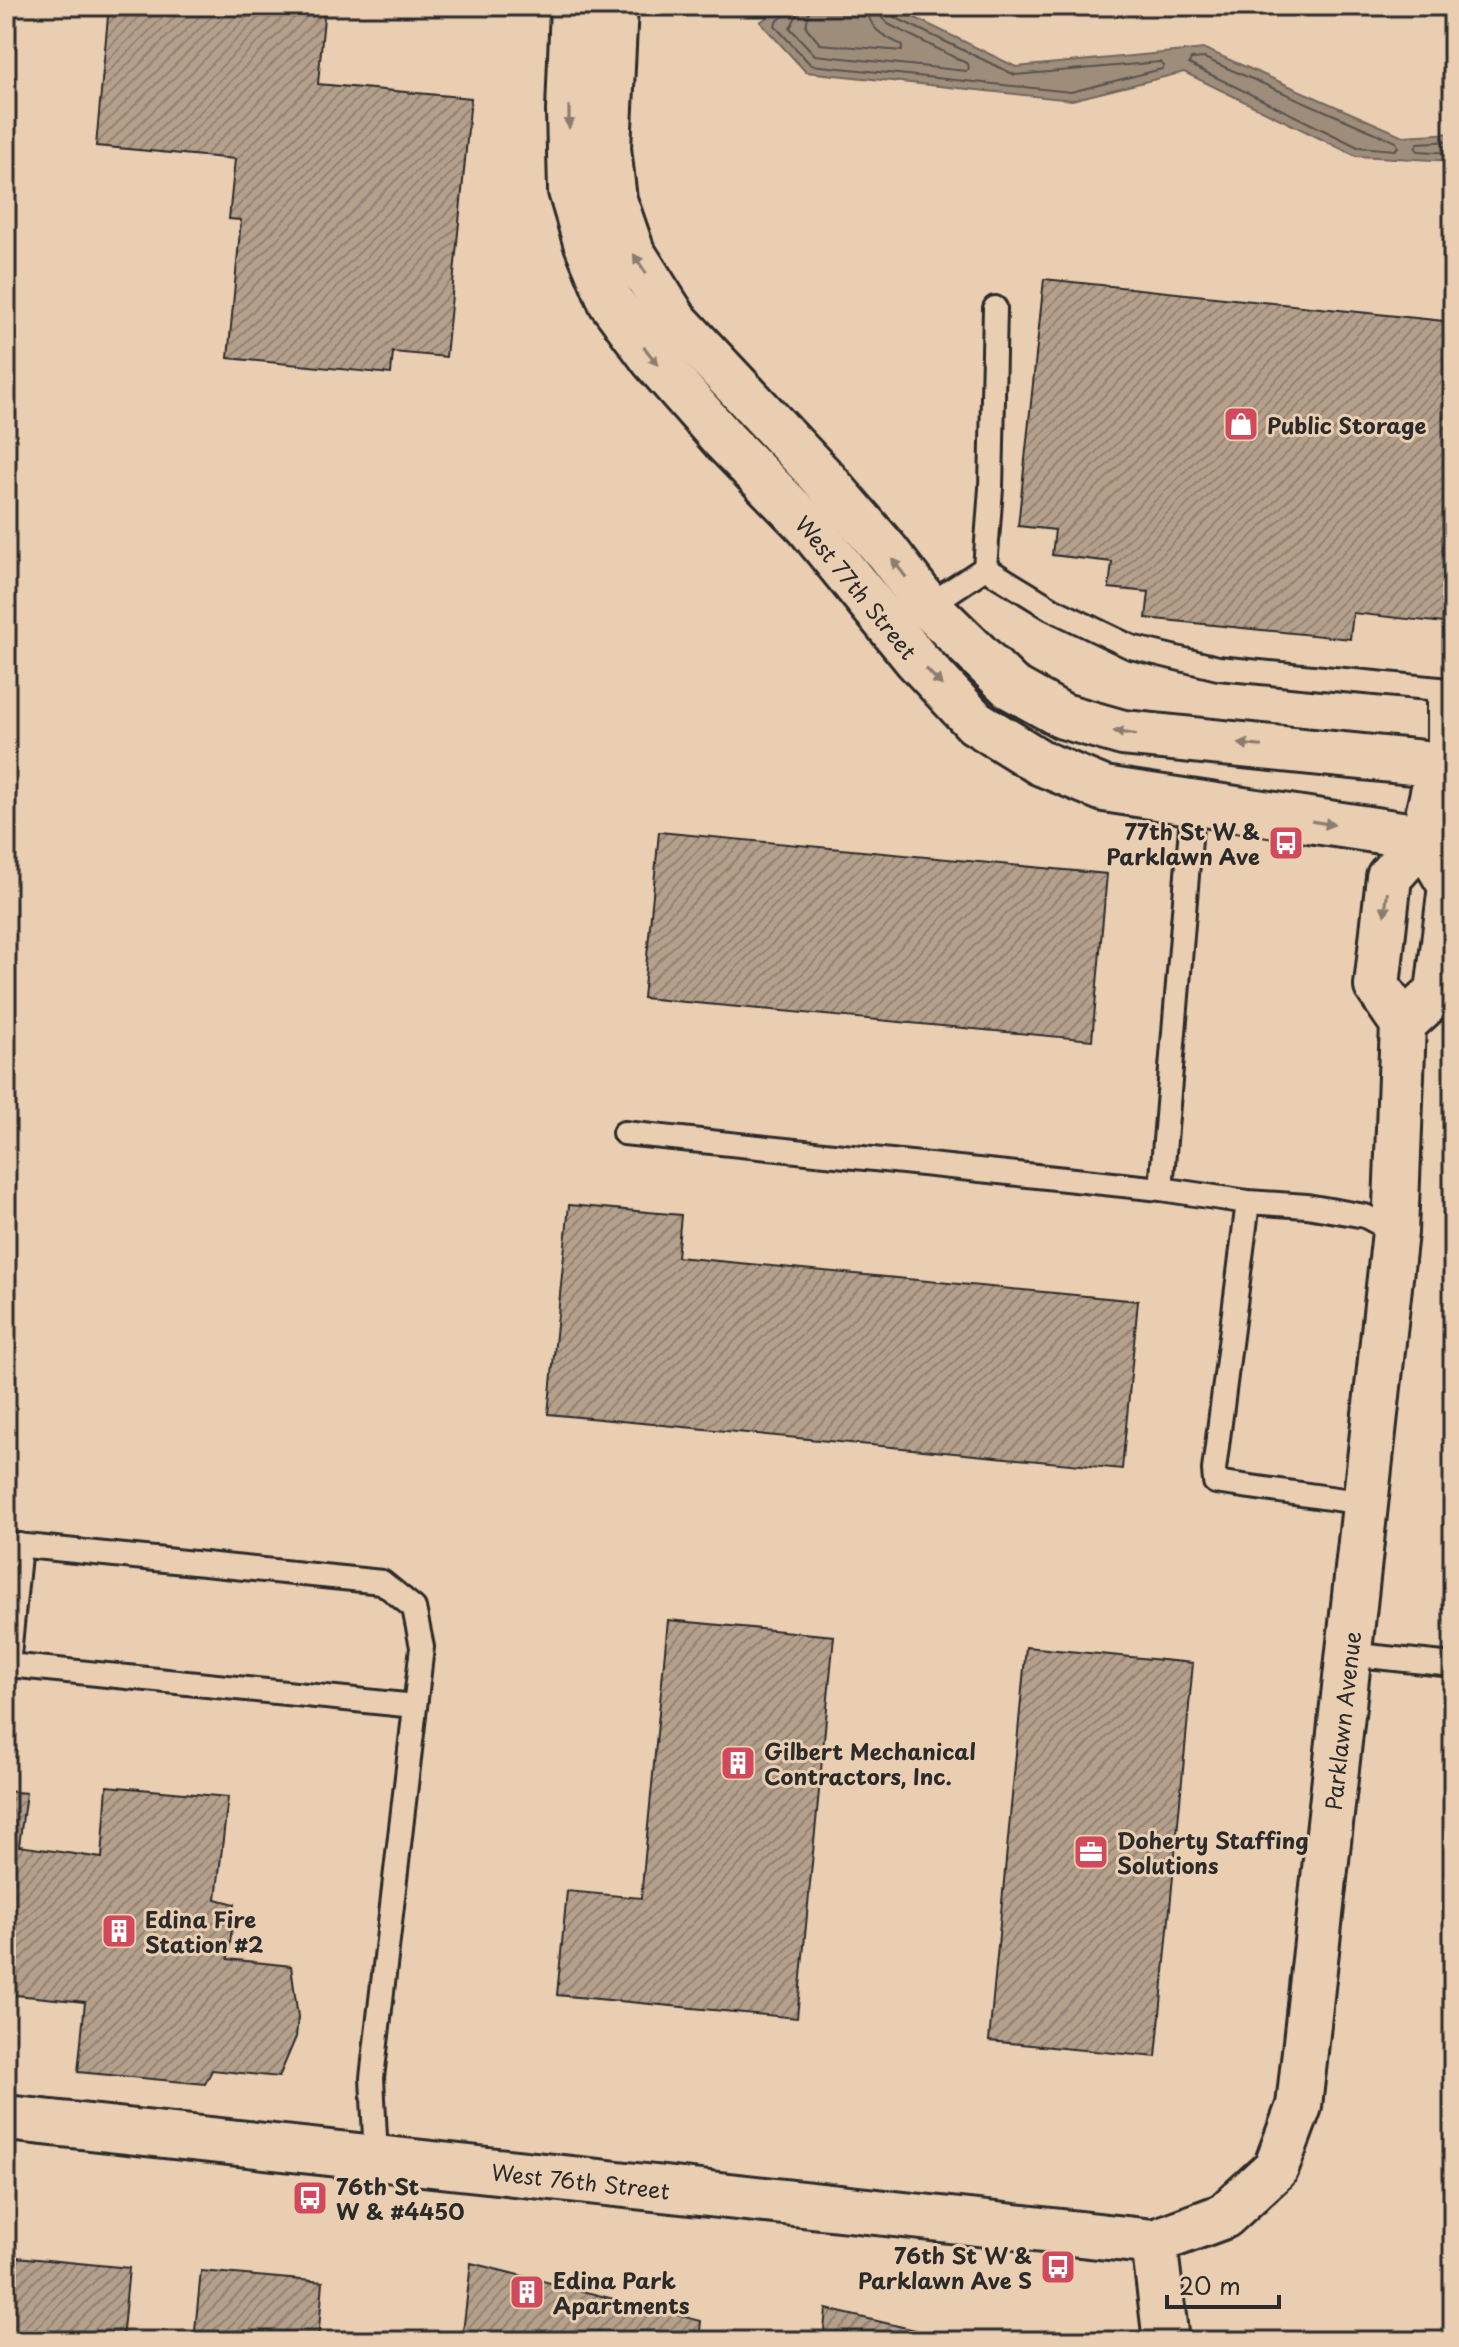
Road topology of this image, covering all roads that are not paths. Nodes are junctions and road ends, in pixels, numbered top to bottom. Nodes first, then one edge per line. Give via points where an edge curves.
1 (615, 6) edge
2 (565, 17) edge
3 (995, 308) dead end
4 (985, 568) junction
5 (928, 606) junction
6 (1446, 766) edge
7 (1193, 803) junction
8 (1438, 840) edge
9 (1403, 1024) junction
10 (624, 1133) dead end
11 (1161, 1189) junction
12 (1248, 1202) junction
13 (1395, 1232) junction
14 (1365, 1503) junction
15 (13, 1544) edge
16 (1348, 1654) junction
17 (1453, 1665) edge
18 (415, 1706) junction
19 (6, 2118) edge
20 (376, 2157) junction
21 (1154, 2242) junction
22 (1166, 2341) edge

5 -> 1 street, West 77th Street via 823,478 675,320 632,252 614,200 608,148
2 -> 7 street, West 77th Street via 571,191 611,302 653,359 808,526 916,659 975,722 1041,763 1104,789
3 - 4 lane
4 - 5 lane
4 - 6 lane via 1052,609 1131,647 1218,668 1439,689
6 -> 5 street, West 77th Street via 1123,733 1063,716 1011,687
6 - 8 street
7 -> 8 street, West 77th Street
7 - 11 lane
8 - 9 street via 1451,886 1438,992
8 -> 9 street via 1389,877 1377,986
9 - 13 street, Parklawn Avenue
10 - 11 lane
11 - 12 lane
12 - 13 lane via 1365,1216
12 - 14 lane via 1215,1482
13 - 14 street, Parklawn Avenue
14 - 16 street, Parklawn Avenue
15 - 18 lane via 382,1582 414,1608 422,1647
15 - 18 lane via 8,1665
16 - 17 lane
16 - 21 street, Parklawn Avenue via 1299,2106 1276,2168 1224,2216
18 - 20 lane via 372,2078
19 - 20 street, West 76th Street
20 - 21 street, West 76th Street
21 - 22 street

